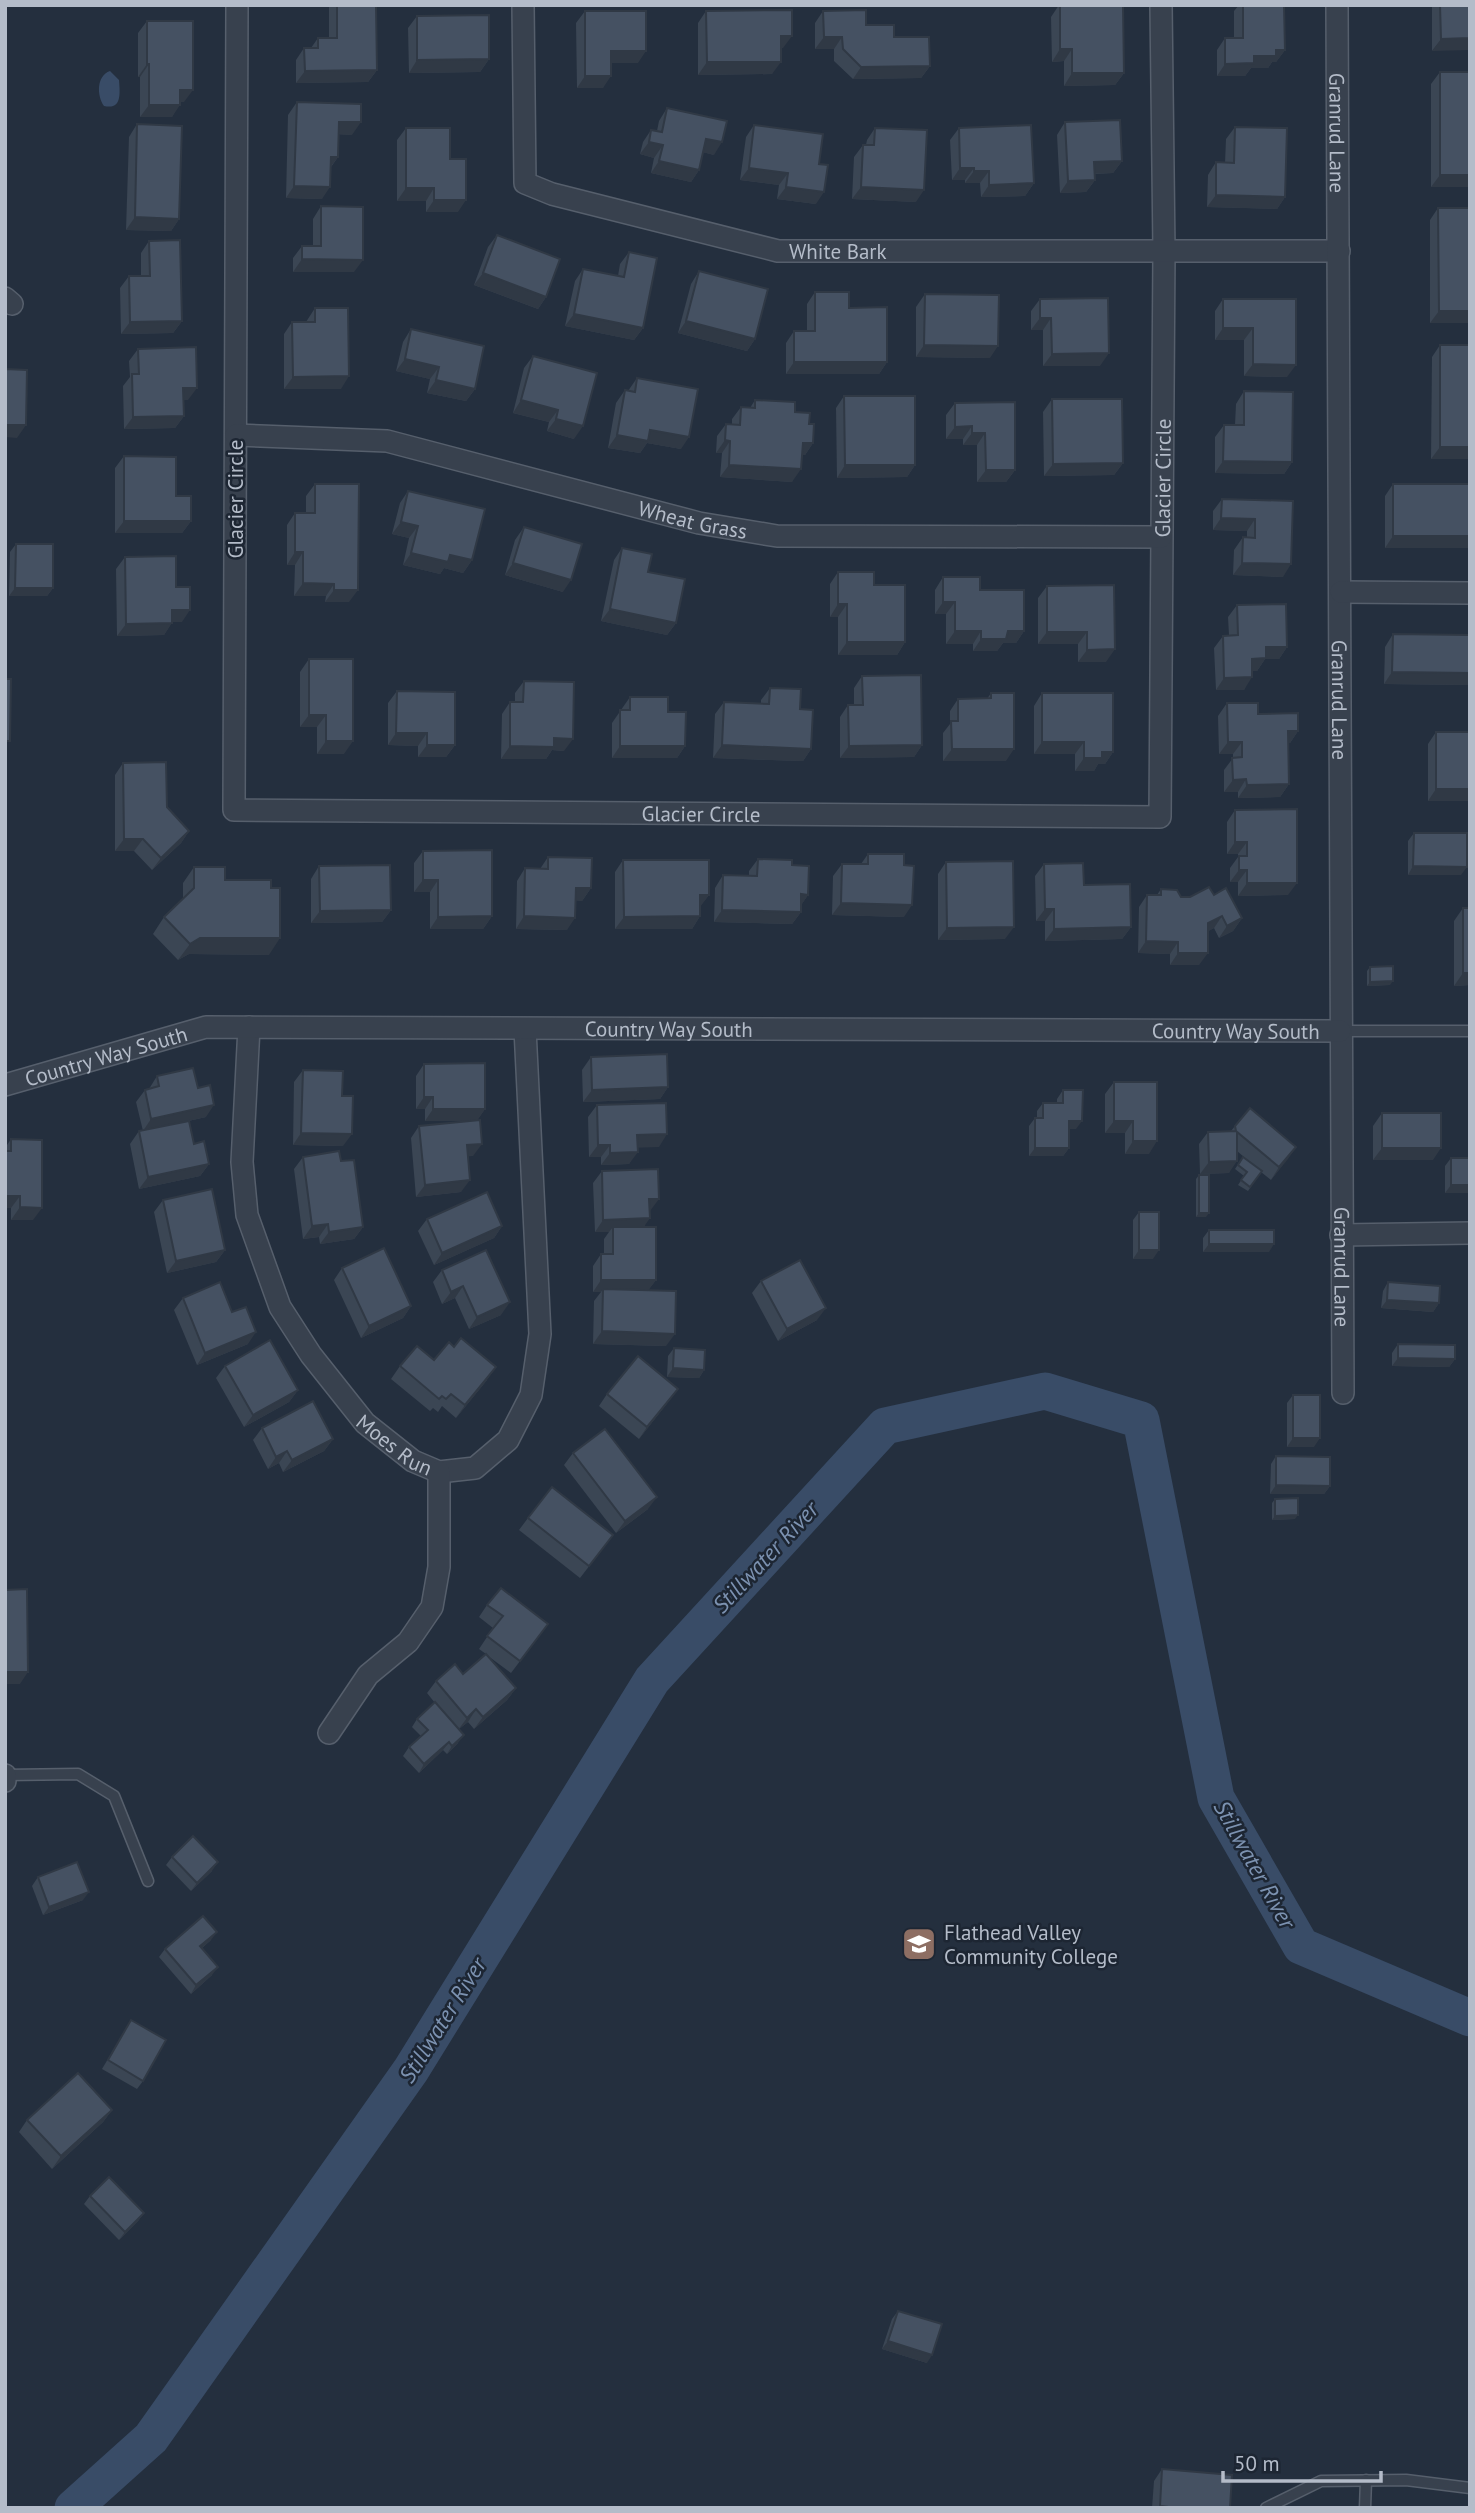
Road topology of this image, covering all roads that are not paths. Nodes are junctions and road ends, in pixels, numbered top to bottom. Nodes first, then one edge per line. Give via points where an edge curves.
1 (237, 5) edge
2 (523, 5) edge
3 (1161, 5) edge
4 (1338, 5) edge
5 (1164, 251) junction
6 (1339, 251) junction
7 (236, 435) junction
8 (1161, 537) junction
9 (1341, 592) junction
10 (1470, 593) edge
11 (249, 1027) junction
12 (525, 1029) junction
13 (1340, 1031) junction
14 (1470, 1031) edge
15 (5, 1085) edge
16 (1470, 1233) edge
17 (1341, 1235) junction
18 (1343, 1393) dead end
19 (439, 1472) junction
20 (329, 1733) dead end
21 (6, 1775) edge
22 (5, 1781) edge
23 (148, 1881) dead end
24 (1366, 2480) junction
25 (1470, 2488) edge
26 (1266, 2508) edge
27 (1365, 2508) edge

1 - 7 street, Glacier Circle
2 - 5 street, White Bark via 525,183 552,194 778,251
3 - 5 street, Glacier Circle
4 - 6 street, Granrud Lane
5 - 6 street, White Bark
5 - 8 street, Glacier Circle
6 - 9 street, Granrud Lane
7 - 8 street, Wheat Grass via 387,441 699,523 777,536
7 - 8 street, Glacier Circle via 234,810 1160,817
9 - 10 street
9 - 13 street, Granrud Lane
11 - 12 street, Country Way South
11 - 15 street, Country Way South via 206,1027
11 - 19 street, Moes Run via 242,1162 247,1215 280,1307 365,1423 413,1461
12 - 13 street, Country Way South
12 - 19 street, Moes Run via 540,1334 531,1395 508,1440 475,1468
13 - 14 lane
13 - 17 street, Granrud Lane
16 - 17 street
17 - 18 street, Granrud Lane
19 - 20 street via 439,1567 432,1607 408,1642 368,1675
21 - 22 street
21 - 23 lane via 78,1774 114,1796
24 - 25 lane
24 - 26 lane via 1321,2481
24 - 27 lane

